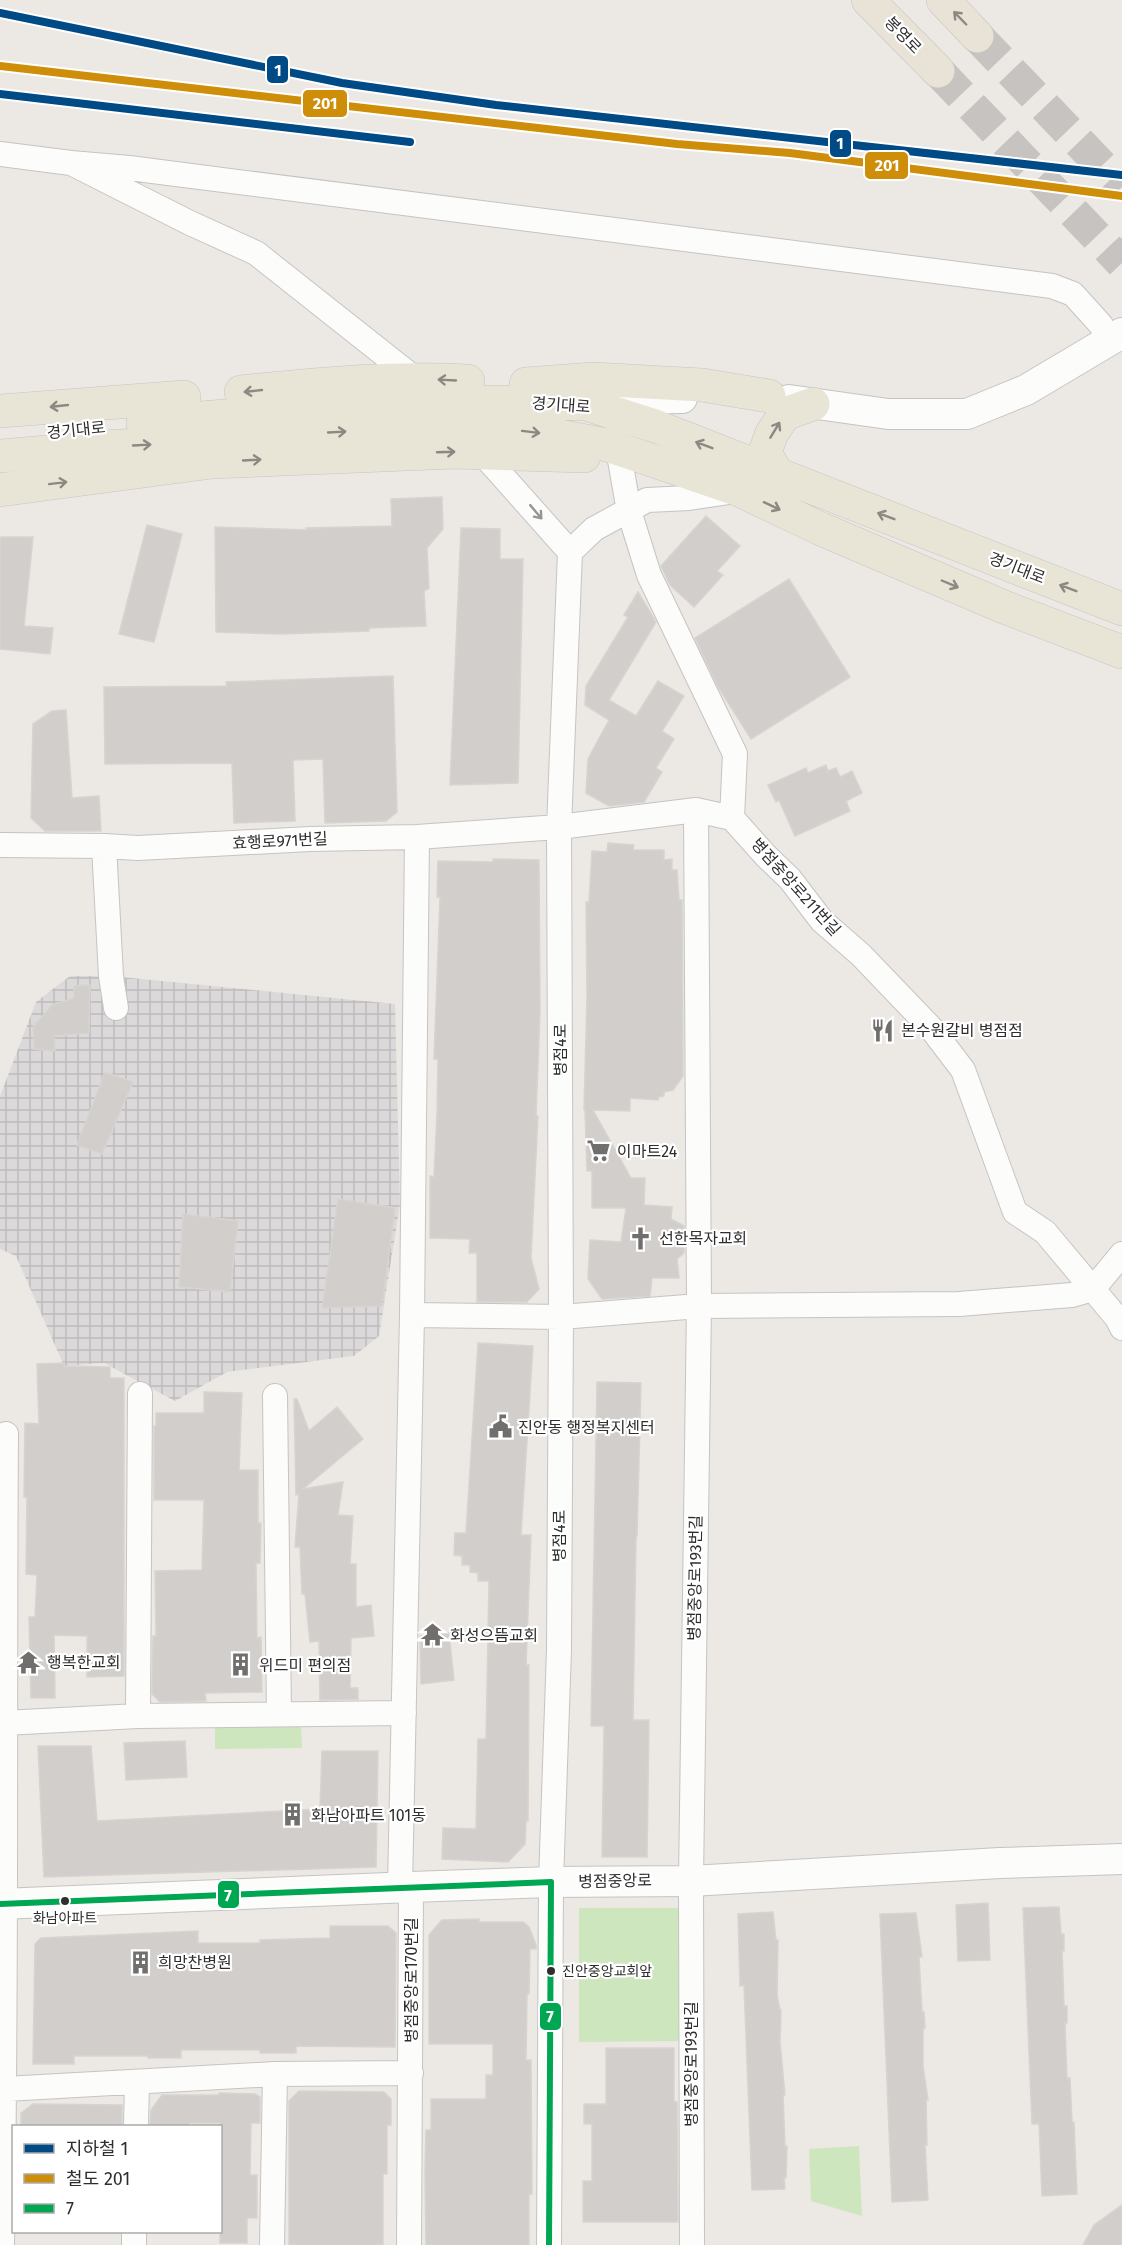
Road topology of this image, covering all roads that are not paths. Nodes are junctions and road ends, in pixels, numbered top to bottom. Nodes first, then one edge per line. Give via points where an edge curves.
1 (868, 0) edge
2 (943, 0) edge
3 (977, 36) tunnel mouth
4 (938, 71) tunnel mouth
5 (0, 154) edge
6 (71, 163) junction
7 (1116, 336) edge
8 (414, 378) junction
9 (526, 384) junction
10 (769, 396) junction
11 (586, 404) junction
12 (813, 404) junction
13 (0, 411) edge
14 (0, 439) edge
15 (482, 453) junction
16 (625, 453) junction
17 (0, 456) edge
18 (776, 473) junction
19 (0, 490) edge
20 (739, 490) junction
21 (628, 510) junction
22 (570, 552) junction
23 (1122, 609) edge
24 (1122, 652) edge
25 (696, 810) junction
26 (732, 818) junction
27 (559, 827) junction
28 (417, 837) junction
29 (0, 845) edge
30 (104, 846) junction
31 (116, 1008) dead end
32 (1122, 1254) edge
33 (1093, 1289) junction
34 (699, 1306) junction
35 (412, 1316) junction
36 (561, 1317) junction
37 (1122, 1328) edge
38 (140, 1394) dead end
39 (275, 1396) dead end
40 (6, 1434) dead end
41 (404, 1713) junction
42 (279, 1714) junction
43 (138, 1716) junction
44 (4, 1723) junction
45 (1122, 1859) edge
46 (691, 1881) junction
47 (551, 1882) junction
48 (406, 1887) junction
49 (2, 1904) edge
50 (411, 2073) junction
51 (275, 2074) junction
52 (137, 2083) junction
53 (5, 2089) junction
54 (136, 2125) edge
55 (3, 2245) edge
56 (272, 2245) edge
57 (409, 2245) edge
58 (549, 2245) edge
59 (692, 2245) edge

1 - 4 highway, 봉영로
3 -> 2 highway
5 - 6 street
6 - 7 street via 1052,286 1073,294
6 - 8 street via 256,253
7 - 12 street via 1026,390 966,414 888,414
9 -> 8 main road
8 -> 13 main road
9 - 10 main road via 593,379 702,385
9 - 11 main road
10 - 11 street via 613,399
10 - 12 street
11 - 14 main road, 경기대로 via 401,402
18 -> 11 main road, 경기대로
18 -> 12 main road via 765,452 772,433 785,414
15 - 16 main road, 경기대로
19 -> 15 main road, 경기대로 via 212,462
15 -> 22 street
17 -> 16 main road, 경기대로 via 448,426 533,431
16 - 20 main road, 경기대로
16 - 21 street
23 -> 18 main road, 경기대로
20 - 21 street via 647,500
20 -> 24 main road, 경기대로 via 993,603
21 - 22 street via 594,530
21 - 26 street via 649,575 735,754
22 - 27 street, 병점4로
25 - 26 street
25 - 27 street
25 - 34 street, 병점중앙로193번길
26 - 33 street, 병점중앙로211번길 via 790,879 822,921 861,955 931,1028 963,1070 1015,1212 1045,1232
27 - 28 street, 효행로971번길
27 - 36 street, 병점4로
28 - 30 street, 효행로971번길
28 - 35 street, 병점중앙로170번길
29 - 30 street, 효행로971번길
30 - 31 street
32 - 33 street
33 - 34 street via 1072,1295 959,1304
33 - 37 street, 병점중앙로211번길
34 - 36 street
34 - 46 street, 병점중앙로193번길
35 - 36 street
35 - 41 street, 병점중앙로170번길
36 - 47 street, 병점4로 via 559,1649
38 - 43 street
39 - 42 street
40 - 44 street
41 - 42 street
41 - 48 street, 병점중앙로170번길
42 - 43 street
43 - 44 street
44 - 49 street
45 - 46 street, 병점중앙로
46 - 47 street, 병점중앙로
46 - 59 street, 병점중앙로193번길
47 - 48 street, 병점중앙로
47 - 58 street, 병점4로
48 - 49 street, 병점중앙로
48 - 50 street, 병점중앙로170번길
49 - 53 street
50 - 51 street
50 - 57 street, 병점중앙로170번길
51 - 52 street
51 - 56 street
52 - 53 street
52 - 54 street
53 - 55 street

